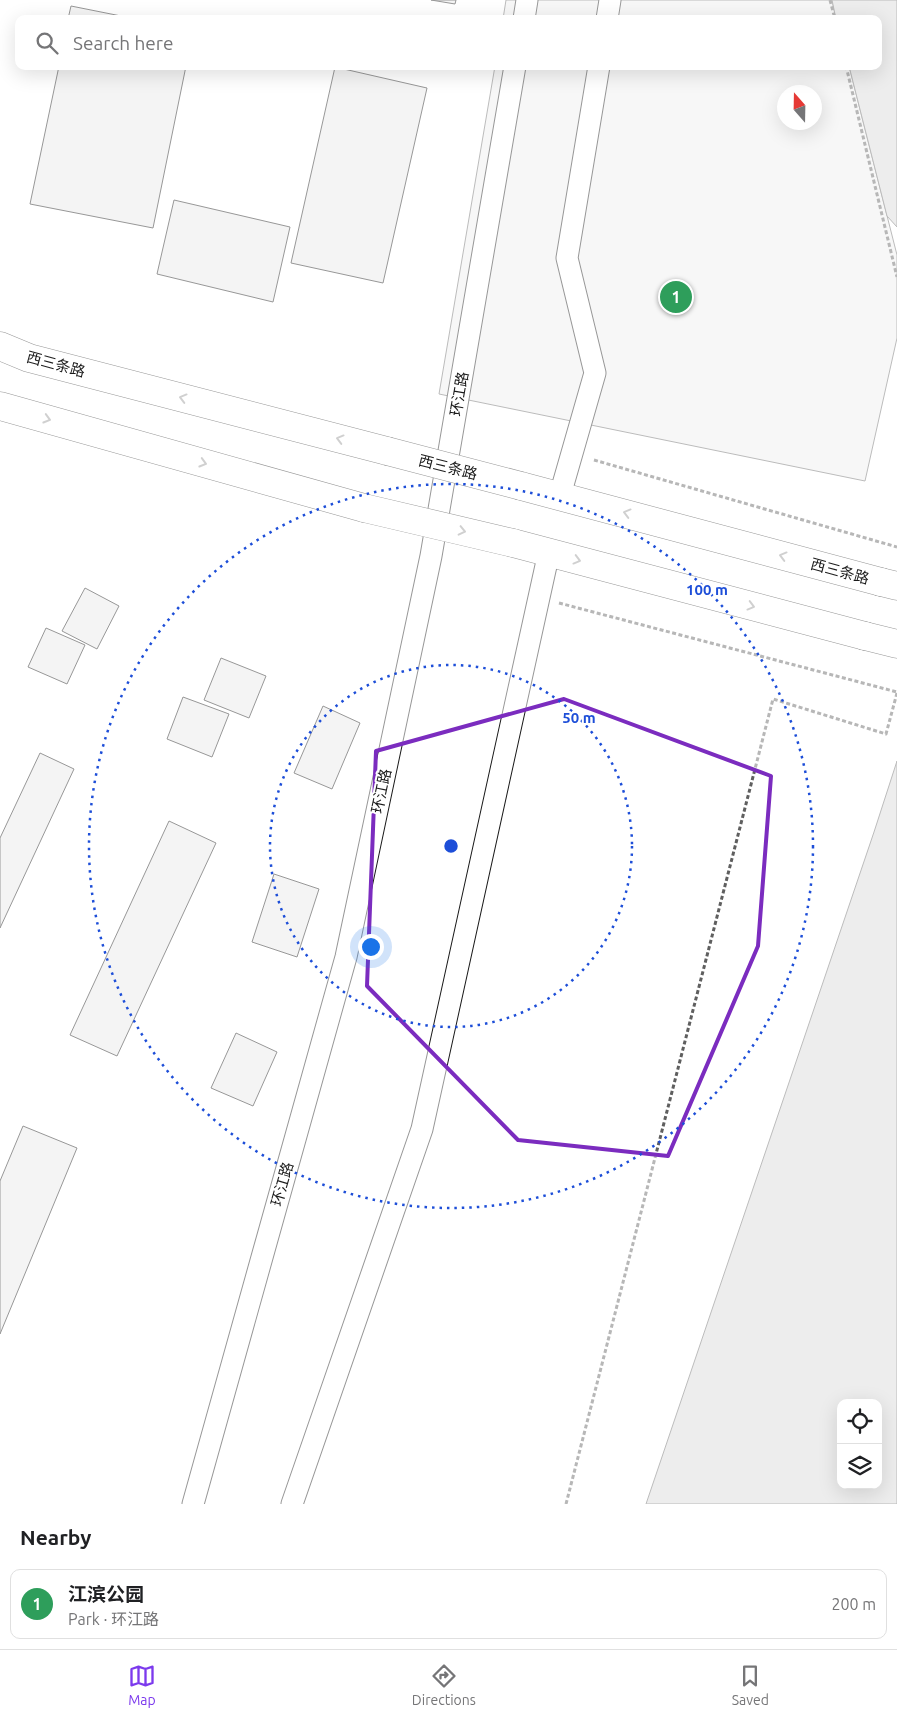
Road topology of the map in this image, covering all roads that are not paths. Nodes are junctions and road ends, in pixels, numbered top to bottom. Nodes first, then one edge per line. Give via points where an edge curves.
1 (527, 0) edge
2 (610, 0) edge
3 (525, 15) edge
4 (608, 15) edge
5 (515, 70) edge
6 (598, 70) edge
7 (0, 346) edge
8 (0, 406) edge
9 (560, 495) junction
10 (549, 552) junction
11 (889, 584) edge
12 (897, 644) edge
13 (194, 1504) edge
14 (292, 1504) edge

1 - 3 street
2 - 4 street
5 - 13 street, 环江路 via 431,556 346,957
6 - 9 street via 567,258 595,373
9 -> 7 main road, 西三条路, bridge via 28,358
8 -> 10 main road, bridge via 364,508
11 -> 9 main road, 西三条路
10 -> 12 main road
10 - 14 street via 422,1129

